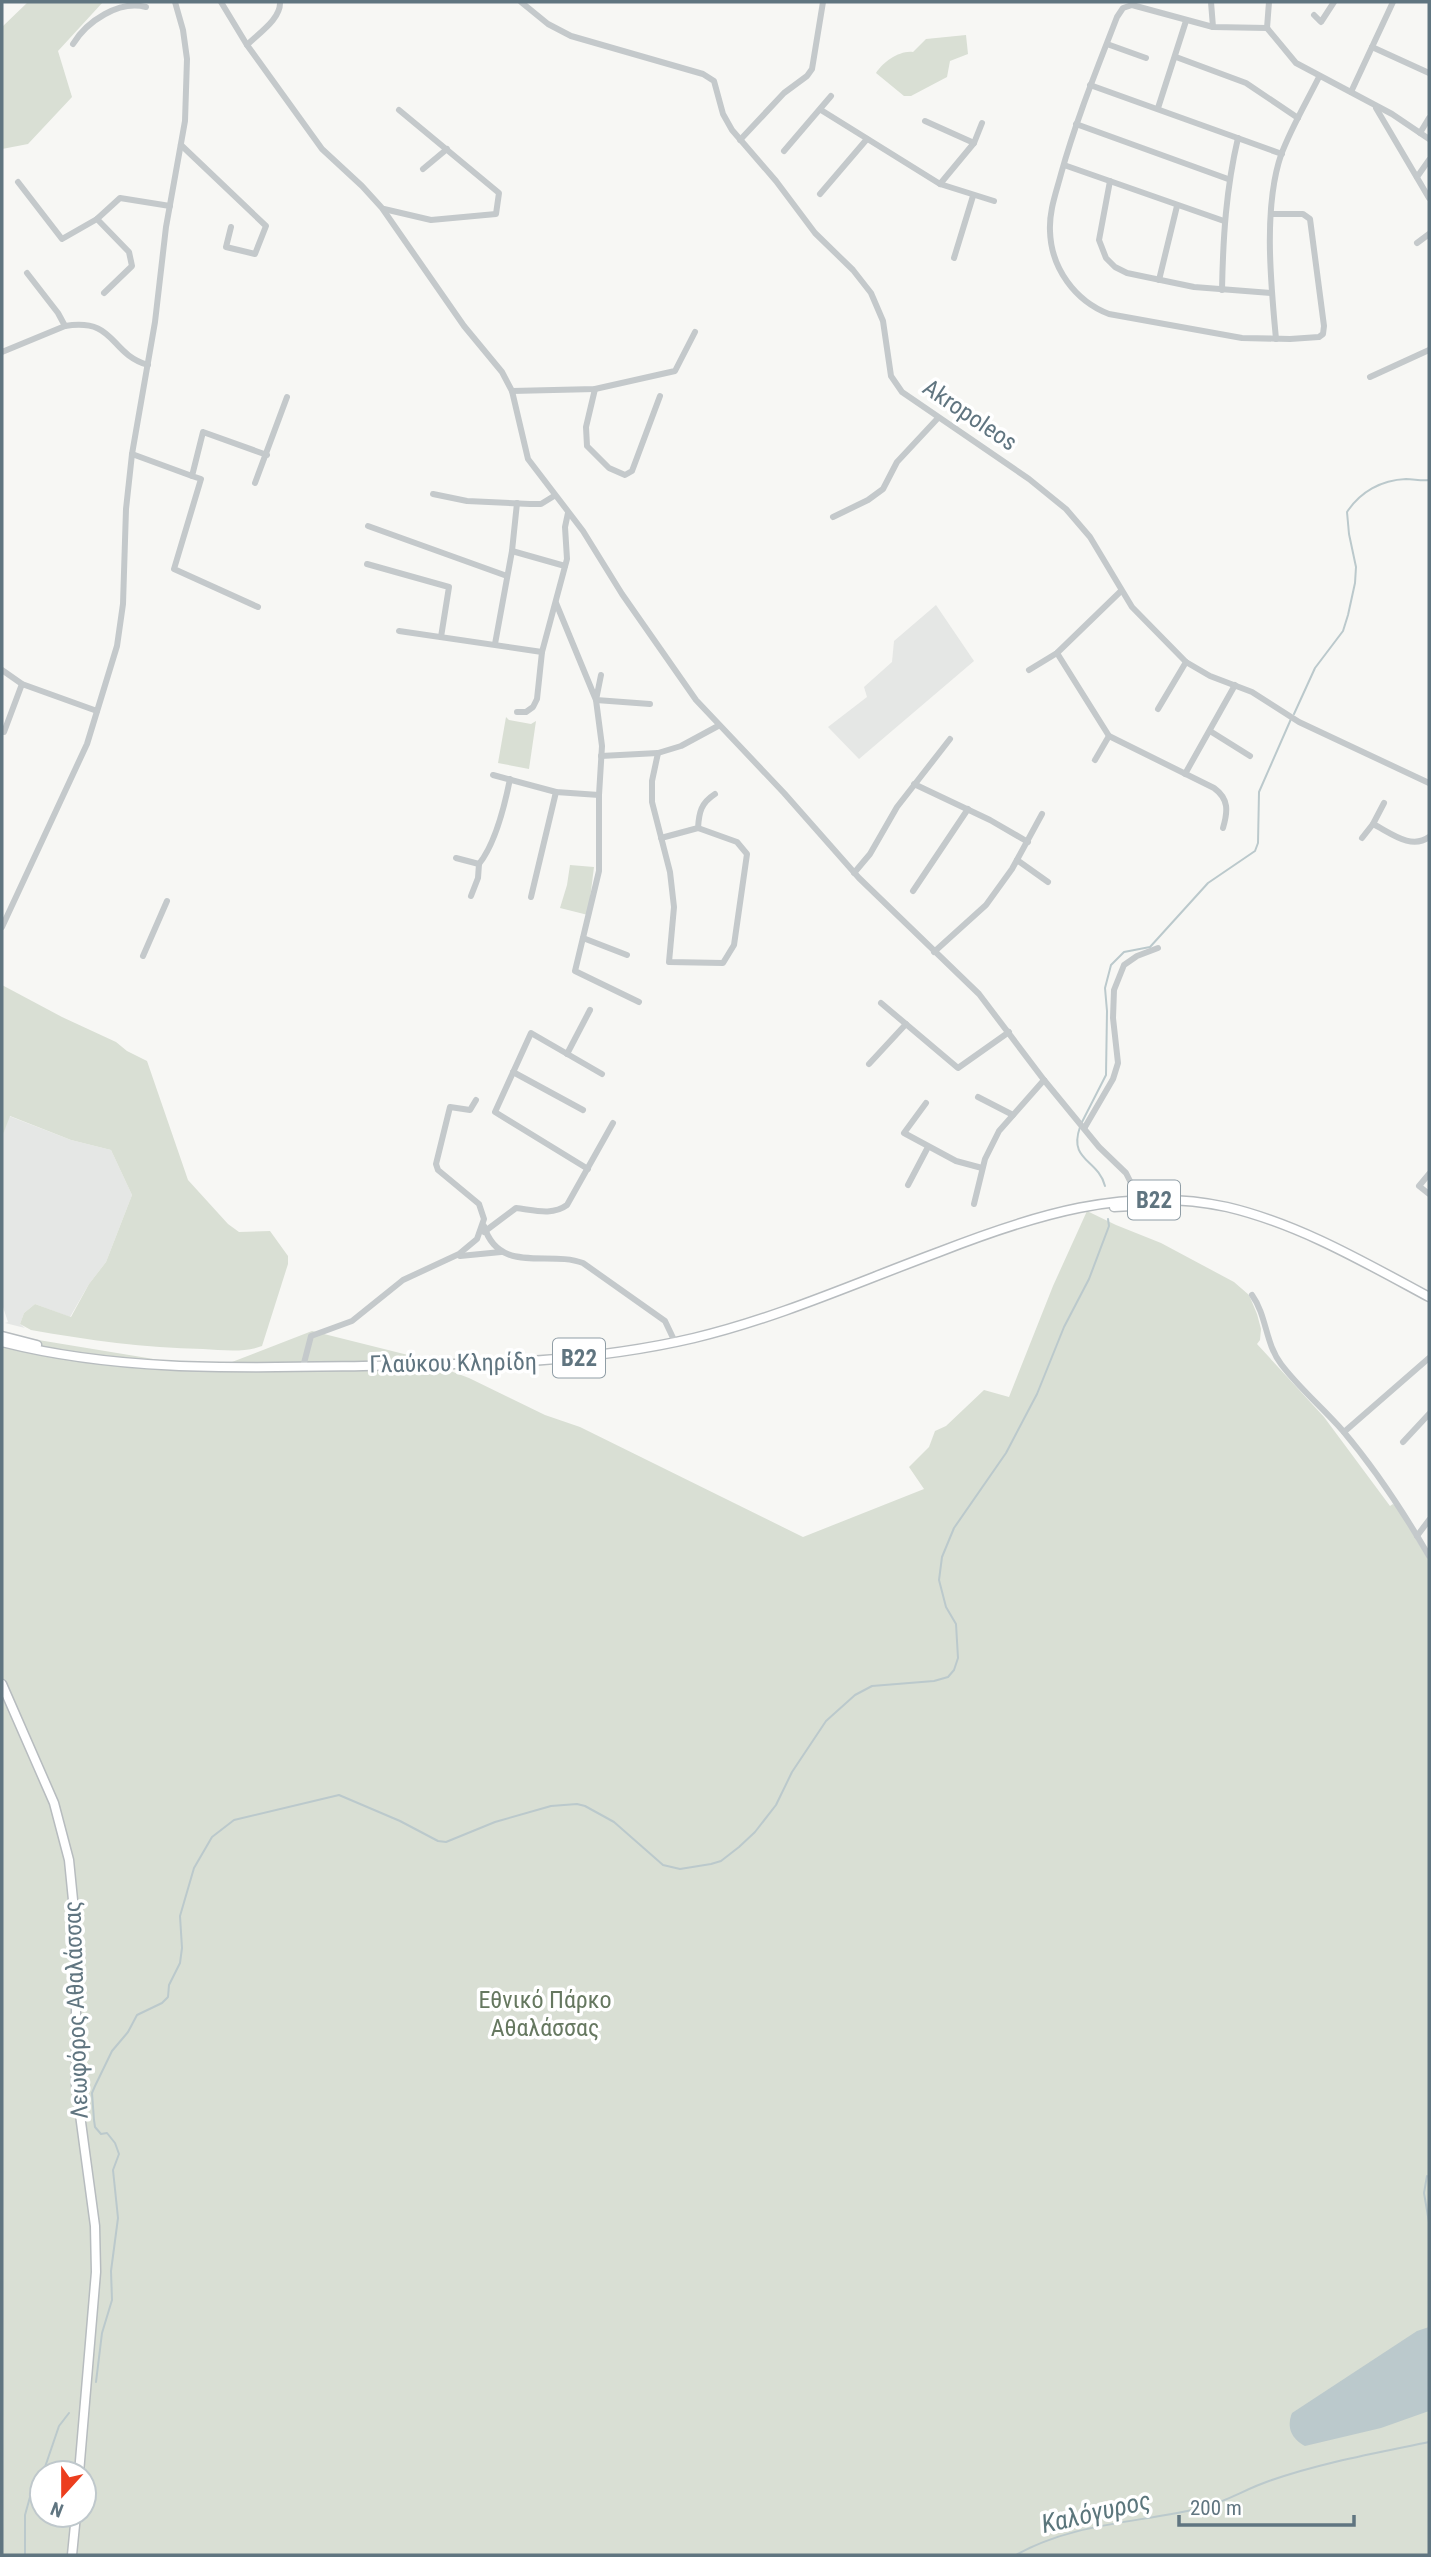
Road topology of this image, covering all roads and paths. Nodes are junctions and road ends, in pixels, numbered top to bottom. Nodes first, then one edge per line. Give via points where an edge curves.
1 (175, 2) edge
2 (220, 2) edge
3 (280, 2) edge
4 (521, 2) edge
5 (823, 2) edge
6 (1211, 2) edge
7 (1269, 2) edge
8 (1334, 2) edge
9 (1393, 2) edge
10 (146, 7) dead end
11 (1314, 15) dead end
12 (1186, 21) junction
13 (1213, 27) junction
14 (1267, 28) junction
15 (73, 44) dead end
16 (1107, 44) junction
17 (247, 45) junction
18 (1372, 47) junction
19 (1176, 57) junction
20 (1146, 58) dead end
21 (1429, 73) edge
22 (1319, 77) junction
23 (1090, 85) junction
24 (1351, 92) junction
25 (831, 96) dead end
26 (1375, 106) junction
27 (1158, 108) junction
28 (399, 110) dead end
29 (821, 110) junction
30 (1298, 118) junction
31 (1429, 118) edge
32 (925, 121) dead end
33 (982, 123) dead end
34 (1076, 124) junction
35 (1420, 132) junction
36 (1238, 138) junction
37 (867, 139) junction
38 (1429, 139) edge
39 (740, 140) junction
40 (974, 143) junction
41 (181, 145) junction
42 (447, 149) junction
43 (784, 151) dead end
44 (1282, 154) junction
45 (1429, 160) edge
46 (1064, 164) junction
47 (422, 169) dead end
48 (1417, 177) junction
49 (1228, 179) junction
50 (1110, 181) junction
51 (18, 182) dead end
52 (940, 184) junction
53 (820, 194) dead end
54 (973, 196) junction
55 (1429, 198) edge
56 (994, 201) dead end
57 (170, 206) junction
58 (1177, 206) junction
59 (382, 208) junction
60 (1272, 215) junction
61 (97, 219) junction
62 (1224, 221) junction
63 (231, 227) dead end
64 (1429, 234) edge
65 (1417, 243) dead end
66 (954, 258) dead end
67 (27, 273) dead end
68 (1158, 280) junction
69 (1222, 290) junction
70 (104, 293) dead end
71 (1271, 293) junction
72 (65, 326) junction
73 (695, 332) dead end
74 (1276, 339) junction
75 (1429, 350) edge
76 (2, 352) edge
77 (148, 365) junction
78 (1370, 377) dead end
79 (594, 389) junction
80 (512, 391) junction
81 (660, 396) dead end
82 (287, 397) dead end
83 (939, 418) junction
84 (132, 454) junction
85 (267, 455) junction
86 (192, 476) junction
87 (255, 483) dead end
88 (433, 494) dead end
89 (554, 496) junction
90 (517, 503) junction
91 (568, 513) junction
92 (833, 517) dead end
93 (368, 526) dead end
94 (512, 551) junction
95 (367, 564) dead end
96 (565, 566) junction
97 (507, 576) junction
98 (1121, 591) junction
99 (555, 601) junction
100 (258, 607) dead end
101 (399, 631) dead end
102 (441, 637) junction
103 (495, 644) junction
104 (542, 652) junction
105 (1058, 653) junction
106 (1186, 662) junction
107 (2, 670) edge
108 (1029, 670) dead end
109 (601, 675) dead end
110 (22, 684) junction
111 (1235, 685) junction
112 (596, 701) junction
113 (650, 704) dead end
114 (1158, 709) dead end
115 (97, 711) junction
116 (517, 712) dead end
117 (718, 726) junction
118 (4, 732) dead end
119 (1210, 732) junction
120 (1109, 736) junction
121 (950, 739) dead end
122 (658, 753) junction
123 (601, 756) junction
124 (1250, 756) dead end
125 (1095, 760) dead end
126 (1185, 774) junction
127 (492, 775) dead end
128 (510, 779) junction
129 (1429, 783) edge
130 (914, 784) junction
131 (556, 792) junction
132 (715, 794) dead end
133 (599, 795) junction
134 (1384, 803) dead end
135 (968, 809) junction
136 (1042, 814) dead end
137 (1373, 824) junction
138 (698, 828) junction
139 (1223, 828) dead end
140 (1429, 837) edge
141 (661, 838) junction
142 (1362, 838) dead end
143 (1028, 842) junction
144 (456, 858) dead end
145 (1017, 860) junction
146 (479, 864) junction
147 (854, 873) junction
148 (1048, 882) dead end
149 (913, 891) dead end
150 (471, 896) dead end
151 (531, 897) dead end
152 (167, 901) dead end
153 (2, 926) edge
154 (583, 938) junction
155 (1157, 948) dead end
156 (934, 952) junction
157 (627, 954) dead end
158 (144, 956) dead end
159 (639, 1002) dead end
160 (881, 1003) dead end
161 (590, 1010) dead end
162 (906, 1024) junction
163 (1009, 1032) junction
164 (567, 1054) junction
165 (869, 1064) dead end
166 (513, 1072) junction
167 (602, 1074) dead end
168 (1044, 1080) junction
169 (978, 1097) dead end
170 (476, 1100) dead end
171 (926, 1103) dead end
172 (583, 1110) dead end
173 (1013, 1115) junction
174 (613, 1123) dead end
175 (1084, 1127) junction
176 (928, 1147) junction
177 (982, 1168) junction
178 (587, 1169) junction
179 (1429, 1174) edge
180 (908, 1185) dead end
181 (1429, 1194) edge
182 (1140, 1202) junction
183 (974, 1204) dead end
184 (484, 1228) junction
185 (503, 1252) junction
186 (453, 1257) junction
187 (1252, 1295) dead end
188 (1429, 1297) edge
189 (2, 1336) edge
190 (2, 1342) edge
191 (676, 1342) junction
192 (1429, 1357) edge
193 (98, 1360) junction
194 (303, 1367) junction
195 (1429, 1414) edge
196 (1344, 1432) junction
197 (1404, 1442) dead end
198 (1429, 1520) edge
199 (1418, 1536) junction
200 (1429, 1556) edge
201 (2, 1684) edge
202 (80, 2459) edge
203 (75, 2529) edge
204 (72, 2555) edge

1 - 41 street via 187,59
2 - 17 street
3 - 17 street via 278,14
4 - 39 street, Akropoleos via 571,36 708,76 716,85 725,119
5 - 39 street via 812,69
6 - 13 street
7 - 14 street
8 - 11 street via 1321,22
9 - 18 street
10 - 15 street via 130,3 100,16
12 - 13 street
12 - 16 street via 1129,5 1119,13
12 - 19 street
13 - 14 street
14 - 22 street via 1296,64
16 - 20 street
16 - 23 street
17 - 59 street via 322,149
18 - 21 street
18 - 24 street
19 - 27 street
19 - 30 street via 1251,85
22 - 24 street
22 - 30 street
23 - 27 street
23 - 34 street
24 - 26 street
25 - 29 street
26 - 35 street
26 - 48 street
27 - 36 street
28 - 42 street
29 - 37 street
29 - 43 street
30 - 44 street
31 - 35 street
32 - 40 street
33 - 40 street
34 - 46 street
34 - 49 street
35 - 38 street
36 - 44 street
36 - 49 street
37 - 52 street
37 - 53 street
39 - 83 street, Akropoleos via 815,233 871,293 883,321 893,381 908,398
40 - 52 street
41 - 57 street
41 - 63 street via 267,226 255,254 226,247
42 - 47 street
42 - 59 street via 499,193 496,214 431,220
44 - 60 street
45 - 48 street
46 - 50 street
46 - 74 street via 1051,208 1051,241 1061,271 1085,300 1124,318 1241,338
48 - 55 street
49 - 62 street
50 - 58 street
50 - 68 street via 1099,232 1103,251 1122,271
51 - 61 street via 62,239
52 - 54 street
54 - 56 street
54 - 66 street
57 - 61 street via 120,198
57 - 77 street
58 - 62 street
58 - 68 street
59 - 80 street
60 - 71 street
60 - 74 street via 1303,214 1310,219 1324,326 1316,338
61 - 70 street via 129,252 132,266
62 - 69 street
64 - 65 street
67 - 72 street
68 - 69 street
69 - 71 street
71 - 74 street
72 - 76 street
72 - 77 street via 94,325 127,355
73 - 79 street via 676,371
75 - 78 street
77 - 84 street
79 - 80 street
79 - 81 street via 587,446 609,468 625,475 632,471
80 - 89 street via 528,459
82 - 85 street
83 - 92 street via 897,462 883,489
83 - 98 street, Akropoleos via 1066,509 1090,537
84 - 86 street
84 - 115 street via 123,604 114,661
85 - 86 street via 203,432
85 - 87 street
86 - 100 street via 201,479 174,569
88 - 90 street
89 - 90 street via 541,504
89 - 91 street
90 - 94 street
91 - 96 street
91 - 117 street via 683,683
93 - 97 street
94 - 96 street
94 - 97 street
95 - 102 street via 449,587
96 - 99 street
97 - 103 street
98 - 105 street
98 - 106 street, Akropoleos
99 - 104 street
99 - 112 street
101 - 102 street
102 - 103 street
103 - 104 street
104 - 116 street via 537,699 526,712
105 - 108 street
105 - 120 street
106 - 111 street, Akropoleos
106 - 114 street
107 - 110 street
109 - 112 street
110 - 115 street
110 - 118 street
111 - 119 street
111 - 129 street, Akropoleos via 1295,720
112 - 113 street
112 - 123 street
115 - 153 street via 88,744
117 - 122 street
117 - 147 street
119 - 124 street
119 - 126 street
120 - 125 street
120 - 126 street
121 - 130 street
122 - 123 street
122 - 141 street via 652,802
123 - 133 street
126 - 139 street via 1223,796 1227,806
127 - 128 street
128 - 131 street
128 - 146 street via 488,850
130 - 135 street
130 - 147 street
131 - 133 street
131 - 151 street
132 - 138 street via 704,801
133 - 154 street via 599,871
134 - 137 street
135 - 143 street
135 - 149 street
136 - 143 street
137 - 140 street via 1414,844
137 - 142 street
138 - 141 street
138 - 141 street via 737,842 747,853 734,945 723,963 669,962 674,907
143 - 145 street
144 - 146 street
145 - 148 street
145 - 156 street via 986,905
146 - 150 street
147 - 156 street
152 - 158 street
154 - 157 street
154 - 159 street via 575,971
155 - 175 street via 1124,965 1114,990 1118,1063
156 - 163 street via 979,994
160 - 162 street
161 - 164 street
162 - 163 street via 958,1068
162 - 165 street
163 - 168 street
164 - 166 street via 531,1033
164 - 167 street
166 - 172 street
166 - 178 street via 495,1112
168 - 173 street
168 - 175 street
169 - 173 street
170 - 184 street via 470,1111 450,1107 436,1164 479,1204
171 - 176 street via 904,1133
173 - 177 street via 999,1131
174 - 178 street
175 - 182 street via 1126,1173
176 - 177 street
176 - 180 street
177 - 183 street
178 - 184 street via 568,1205 560,1210 516,1208
179 - 181 street via 1419,1186
182 - 188 main road, Γλαύκου Κληρίδη / B22 via 1269,1220 1333,1245
182 - 191 main road, Γλαύκου Κληρίδη / B22 via 1038,1218 990,1232 748,1322
184 - 185 street via 489,1240
184 - 186 street via 466,1250
185 - 186 street
185 - 191 street via 583,1263 665,1321
186 - 194 street via 403,1280 352,1321 311,1336
187 - 196 street via 1281,1365
189 - 193 main road, Γλαύκου Κληρίδη / B22
190 - 193 main road, Γλαύκου Κληρίδη / B22
191 - 194 main road, Γλαύκου Κληρίδη / B22 via 542,1362
192 - 196 street
193 - 194 main road, Γλαύκου Κληρίδη / B22 via 196,1368
195 - 197 street
196 - 199 street
198 - 199 street
199 - 200 street
201 - 202 main road, Λεωφόρος Αθαλάσσας via 54,1803 69,1860 76,1930 76,2085 95,2227 96,2272
203 - 204 main road

